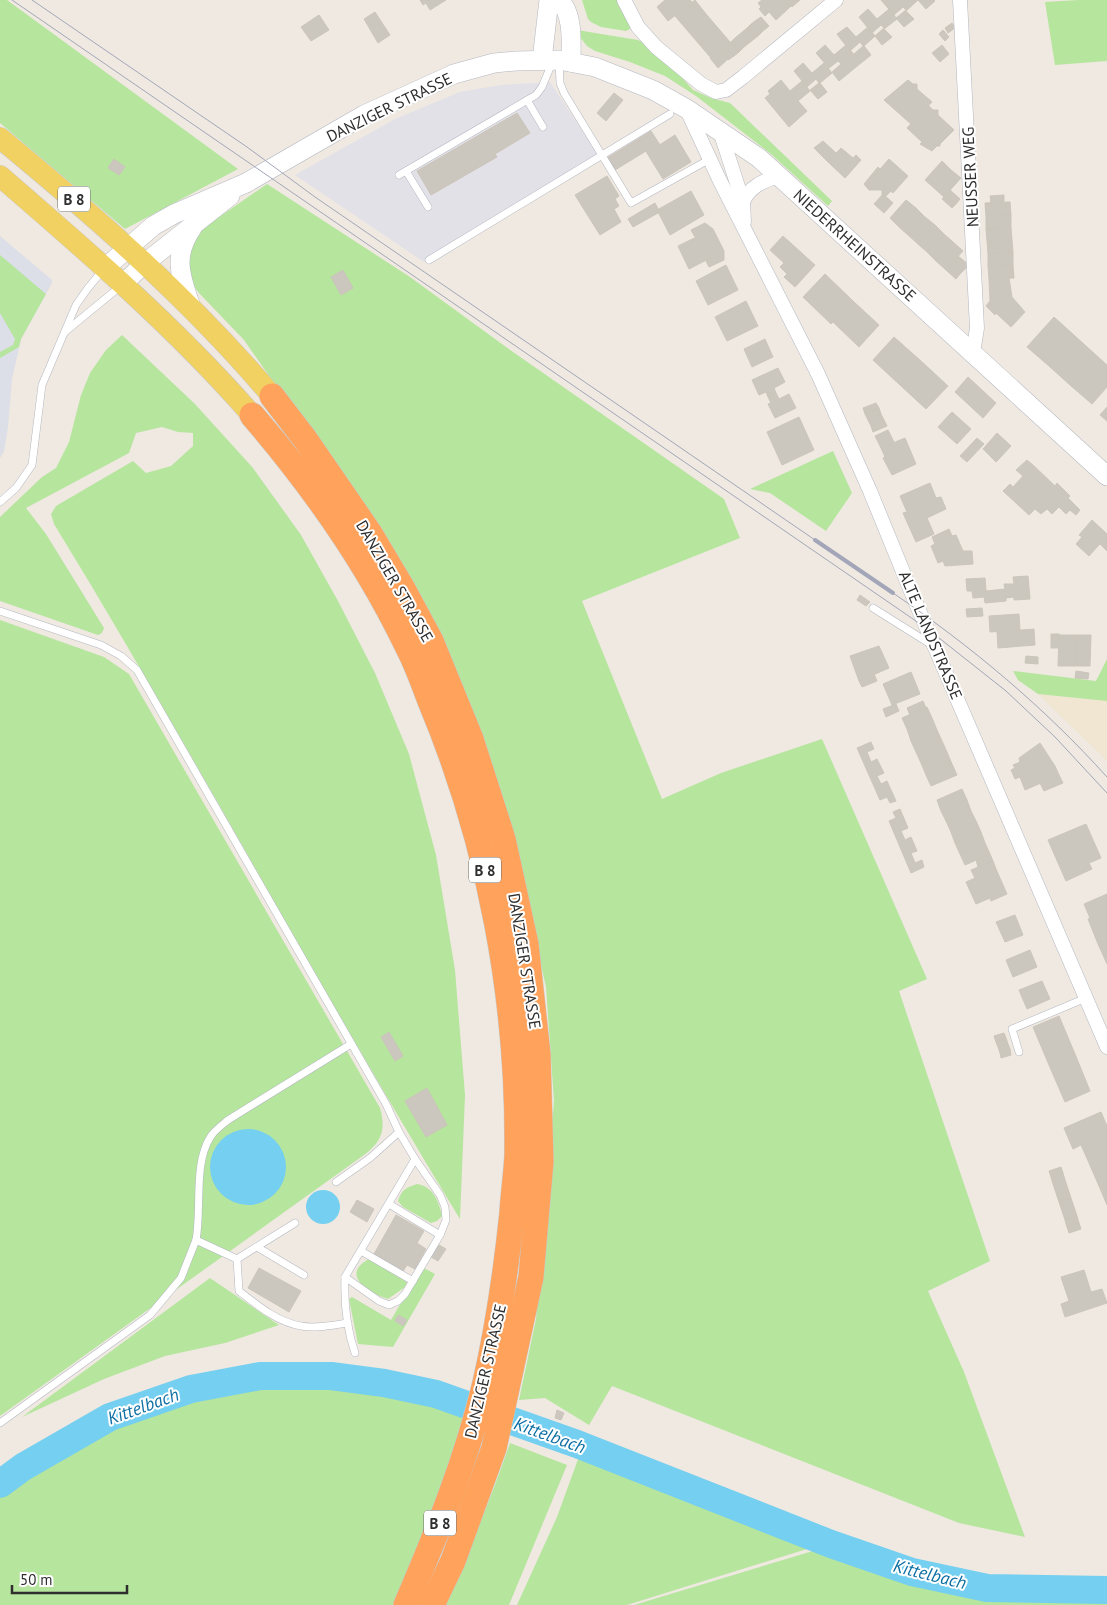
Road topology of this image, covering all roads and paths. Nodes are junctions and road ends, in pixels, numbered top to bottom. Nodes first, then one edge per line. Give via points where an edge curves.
1 (549, 0) edge
2 (559, 0) edge
3 (624, 0) edge
4 (836, 0) edge
5 (960, 0) edge
6 (556, 61) junction
7 (527, 100) junction
8 (679, 112) junction
9 (543, 127) dead end
10 (721, 134) junction
11 (0, 138) edge
12 (601, 155) junction
13 (710, 159) junction
14 (406, 171) junction
15 (399, 175) dead end
16 (0, 176) edge
17 (778, 176) junction
18 (246, 183) junction
19 (743, 202) junction
20 (428, 207) dead end
21 (195, 224) junction
22 (744, 228) junction
23 (128, 248) junction
24 (429, 260) dead end
25 (145, 263) junction
26 (105, 268) junction
27 (123, 284) junction
28 (191, 307) junction
29 (64, 332) junction
30 (973, 353) junction
31 (272, 396) joint
32 (252, 415) joint
33 (1107, 476) edge
34 (0, 502) edge
35 (873, 608) dead end
36 (0, 611) edge
37 (936, 648) junction
38 (1086, 998) junction
39 (351, 1044) junction
40 (1107, 1047) edge
41 (1019, 1052) dead end
42 (399, 1132) junction
43 (415, 1160) junction
44 (336, 1182) dead end
45 (389, 1204) junction
46 (295, 1223) dead end
47 (440, 1235) junction
48 (196, 1240) junction
49 (257, 1247) junction
50 (361, 1251) junction
51 (237, 1259) junction
52 (304, 1275) dead end
53 (345, 1277) junction
54 (413, 1281) junction
55 (348, 1323) junction
56 (355, 1353) dead end
57 (497, 1386) junction
58 (0, 1423) edge
59 (406, 1605) edge
60 (432, 1605) edge

1 - 6 main road
2 - 6 main road via 569,24
3 - 4 street via 638,27 656,47 701,84 716,92 726,90
5 - 30 street, NEUSSER WEG via 977,328
6 - 7 lane via 542,87
6 - 8 main road, NIEDERRHEINSTRASSE via 595,67 653,90
6 - 12 lane via 564,93
6 - 18 main road, DANZIGER STRASSE via 494,63 454,74 364,116
7 - 9 lane
7 - 14 lane
8 - 10 main road, NIEDERRHEINSTRASSE
8 - 12 lane
8 - 13 street, ALTE LANDSTRASSE
10 - 17 main road, NIEDERRHEINSTRASSE via 759,158
10 - 19 street, ALTE LANDSTRASSE
11 - 23 main road, DANZIGER STRASSE / B 8
12 - 13 lane via 631,203
12 - 24 lane
13 - 22 street, ALTE LANDSTRASSE
14 - 15 lane
14 - 20 lane
16 - 26 main road, DANZIGER STRASSE / B 8
17 - 19 street via 746,193
17 - 30 main road, NIEDERRHEINSTRASSE
18 - 21 main road, DANZIGER STRASSE
18 - 23 main road, DANZIGER STRASSE via 174,214 153,226
19 - 22 street, ALTE LANDSTRASSE
21 - 25 main road, DANZIGER STRASSE
21 - 28 main road via 180,250 180,275
22 - 37 street, ALTE LANDSTRASSE via 818,374
23 - 25 main road, DANZIGER STRASSE / B 8
23 - 26 main road, DANZIGER STRASSE
25 - 27 main road, DANZIGER STRASSE
25 - 28 main road, DANZIGER STRASSE / B 8
26 - 27 main road, DANZIGER STRASSE / B 8
26 - 29 lane via 76,305
27 - 29 lane
27 - 32 main road, DANZIGER STRASSE / B 8 via 179,337
28 - 31 main road, DANZIGER STRASSE / B 8
29 - 34 lane via 42,385 32,464 16,488
30 - 33 main road, NIEDERRHEINSTRASSE
31 - 57 highway, DANZIGER STRASSE / B 8 via 370,532 403,589 430,641 471,739 503,839 526,944 538,1054 542,1162 531,1277
32 - 57 highway, DANZIGER STRASSE / B 8 via 287,455 323,505 396,624 449,745 480,844 502,948 514,1056 517,1158
35 - 37 lane
36 - 39 lane via 102,645 137,670
37 - 38 street, ALTE LANDSTRASSE
38 - 40 street, ALTE LANDSTRASSE
38 - 41 lane via 1012,1029
39 - 42 lane
39 - 48 lane via 228,1120 211,1136 203,1154
42 - 43 lane
42 - 44 lane
43 - 45 lane
43 - 47 lane via 440,1195 445,1208 446,1220
45 - 47 lane
45 - 50 lane
46 - 49 lane
47 - 54 lane
48 - 51 lane
48 - 58 lane via 181,1278 150,1315
49 - 51 lane
49 - 52 lane
50 - 53 lane
50 - 54 lane
51 - 55 lane via 239,1291 285,1322 301,1326
53 - 54 lane via 389,1304 406,1294
53 - 55 lane
55 - 56 lane
57 - 59 highway, DANZIGER STRASSE / B 8 via 470,1440
57 - 60 highway, DANZIGER STRASSE / B 8 via 494,1448 453,1561

